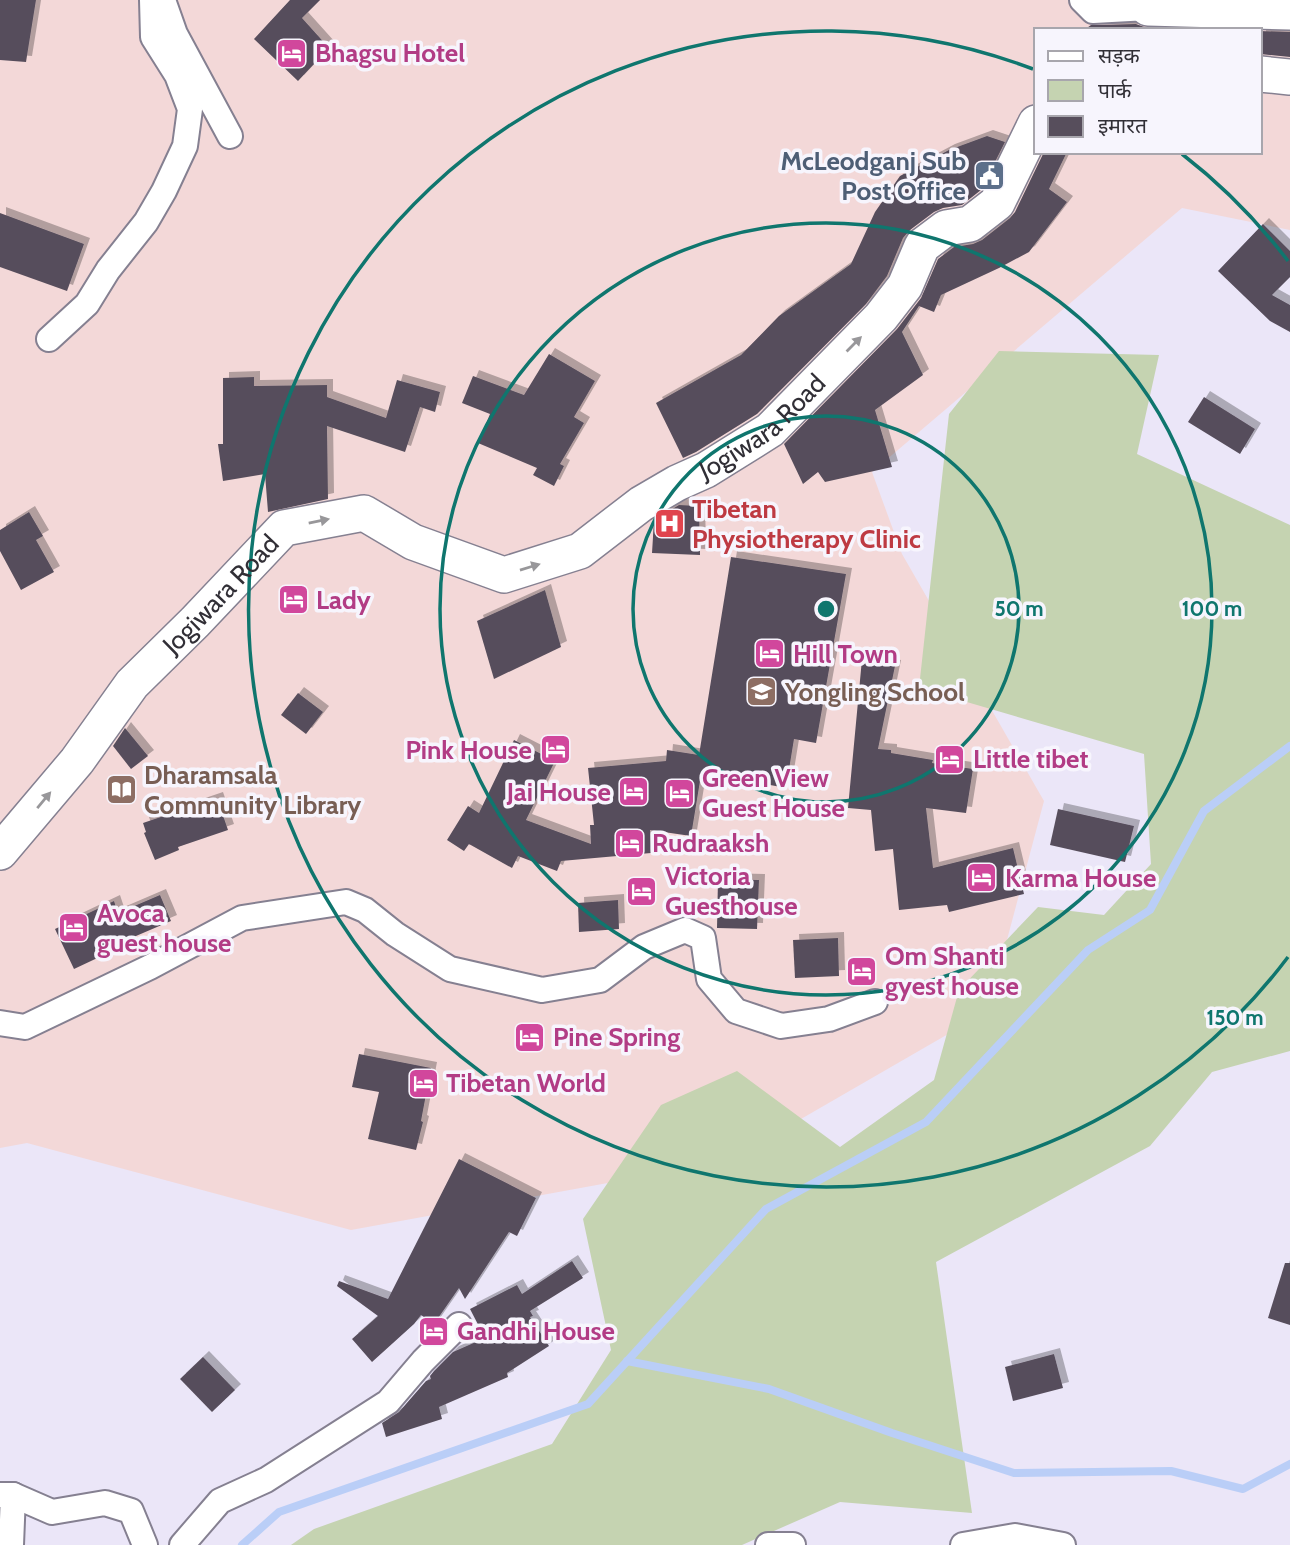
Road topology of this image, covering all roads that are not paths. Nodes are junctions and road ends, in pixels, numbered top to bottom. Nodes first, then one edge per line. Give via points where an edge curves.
1 (152, 0) edge
2 (163, 0) edge
3 (1082, 0) edge
4 (1149, 12) edge
5 (1290, 12) edge
6 (1262, 74) edge
7 (1290, 77) edge
8 (1034, 127) edge
9 (230, 136) dead end
10 (49, 339) dead end
11 (0, 852) edge
12 (875, 1002) dead end
13 (0, 1023) edge
14 (459, 1325) dead end
15 (7, 1495) edge
16 (11, 1545) edge
17 (145, 1545) edge
18 (183, 1545) edge
19 (768, 1545) edge
20 (793, 1545) edge
21 (963, 1545) edge
22 (1063, 1545) edge

1 - 10 street via 153,37 177,75 190,109 185,146 146,222 87,304
2 - 9 street via 174,34
3 - 4 street via 1093,11
4 - 5 street
6 - 7 street
11 -> 8 street, Jogiwara Road via 78,761 132,684 284,528 364,513 413,542 504,575 580,551 641,504 771,430 881,317 905,286 922,246 946,228 970,224 997,203
12 - 13 street via 829,1019 781,1026 736,1011 709,979 703,938 685,930 644,947 600,980 542,990 450,969 365,910 346,902 242,918 25,1027
14 - 18 street via 388,1402 267,1479 220,1502
15 - 16 street
15 - 17 street via 52,1512 105,1503 131,1511
19 - 20 street
21 - 22 street via 1015,1536

